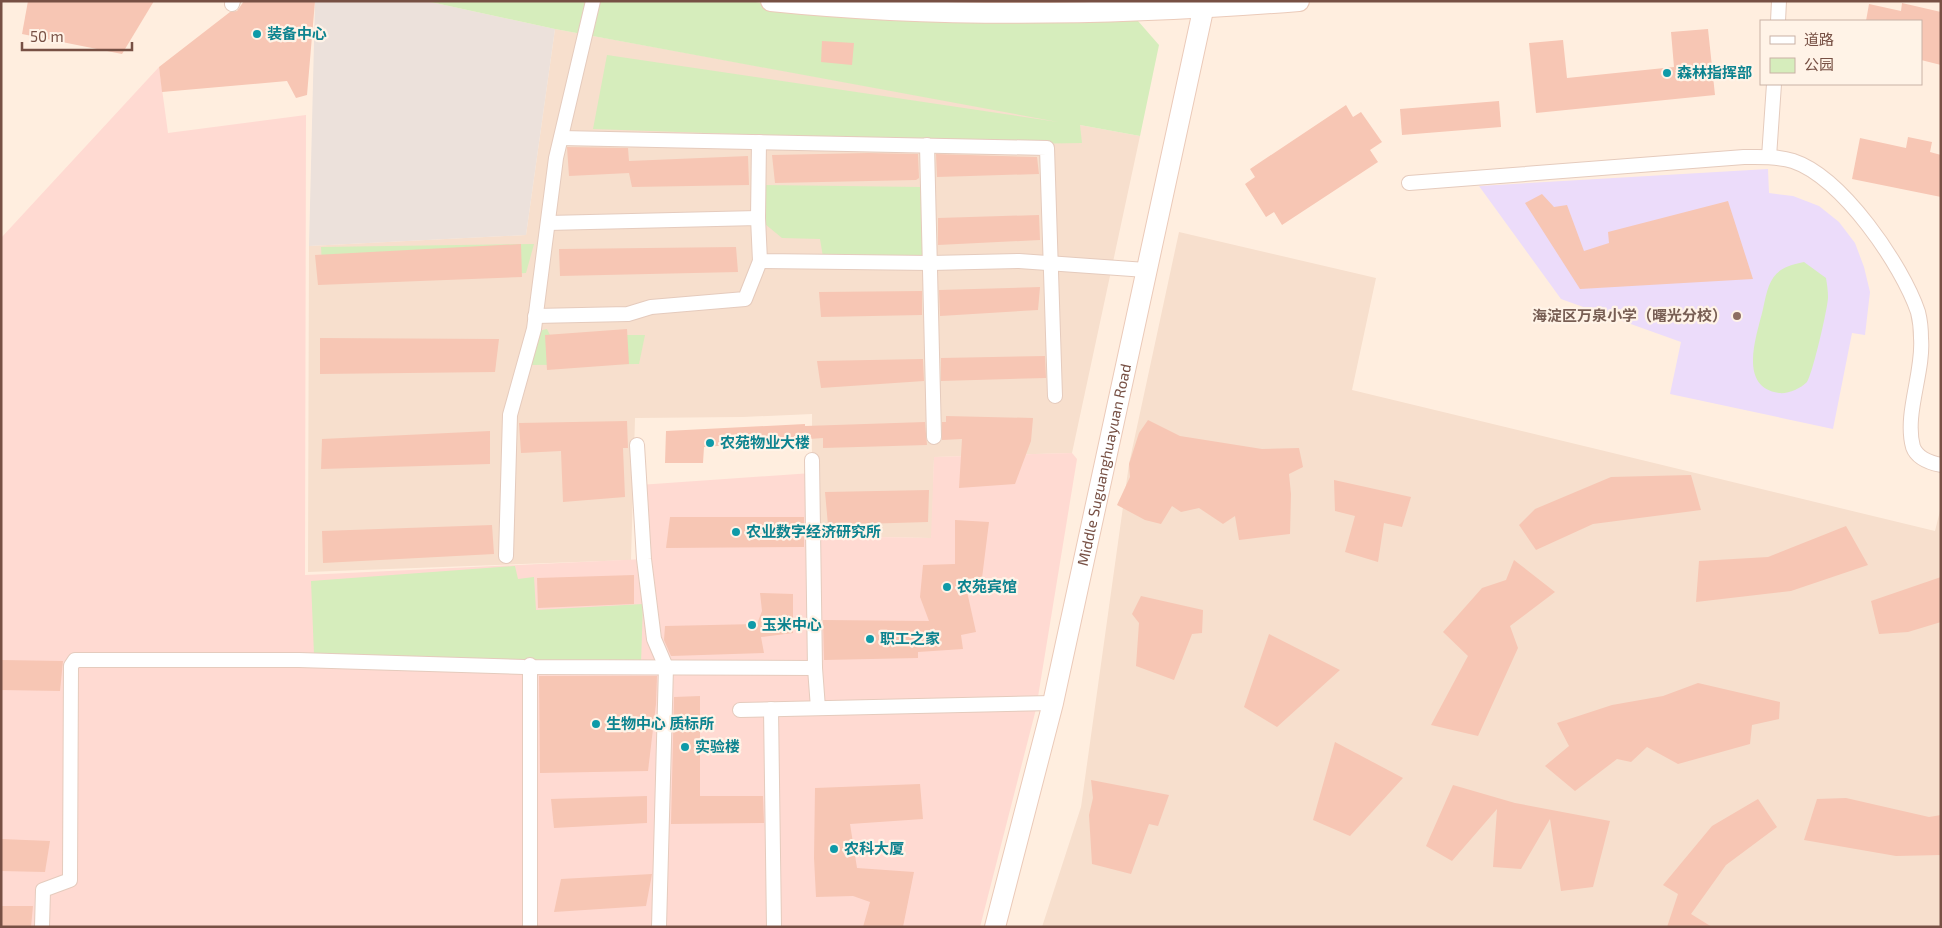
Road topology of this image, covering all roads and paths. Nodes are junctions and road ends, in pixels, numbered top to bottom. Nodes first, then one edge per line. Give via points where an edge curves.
1 (593, 1) edge
2 (771, 1) edge
3 (1299, 1) edge
4 (1779, 1) edge
5 (1204, 5) edge
6 (1778, 20) edge
7 (1774, 85) edge
8 (561, 138) junction
9 (760, 142) junction
10 (927, 145) junction
11 (1770, 157) junction
12 (1409, 183) dead end
13 (758, 218) junction
14 (548, 223) junction
15 (760, 261) junction
16 (931, 263) junction
17 (1052, 263) junction
18 (1146, 270) junction
19 (535, 316) junction
20 (1055, 396) dead end
21 (934, 437) dead end
22 (636, 445) dead end
23 (812, 460) dead end
24 (1941, 465) edge
25 (506, 556) dead end
26 (530, 665) junction
27 (666, 668) junction
28 (815, 668) junction
29 (1053, 703) junction
30 (818, 708) junction
31 (771, 709) junction
32 (740, 710) dead end
33 (42, 927) edge
34 (530, 927) edge
35 (659, 927) edge
36 (774, 927) edge
37 (995, 927) edge

1 - 8 street
2 - 5 street via 859,10 978,14
3 - 5 street
4 - 6 street
5 - 18 street, Middle Suguanghuayuan Road
7 - 11 street
8 - 9 street
8 - 14 street
9 - 10 street
9 - 13 street
10 - 16 street
10 - 17 street via 1047,148
11 - 12 street
11 - 24 street via 1794,162 1820,175 1845,195 1870,226 1898,272 1918,313 1921,340 1911,434 1914,450 1922,458
13 - 14 street
13 - 15 street
14 - 19 street
15 - 16 street
15 - 19 street via 745,299 650,307 628,314
16 - 17 street
16 - 21 street
17 - 18 street
17 - 20 street
18 - 29 street, Middle Suguanghuayuan Road
19 - 25 street via 510,415
22 - 27 street via 644,559 654,639
23 - 28 street
26 - 27 street
26 - 33 street via 75,660 71,666 70,880 43,890
26 - 34 street
27 - 28 street
27 - 35 street
28 - 30 street
29 - 30 street
29 - 37 street, Middle Suguanghuayuan Road
30 - 31 street
31 - 32 street
31 - 36 street

